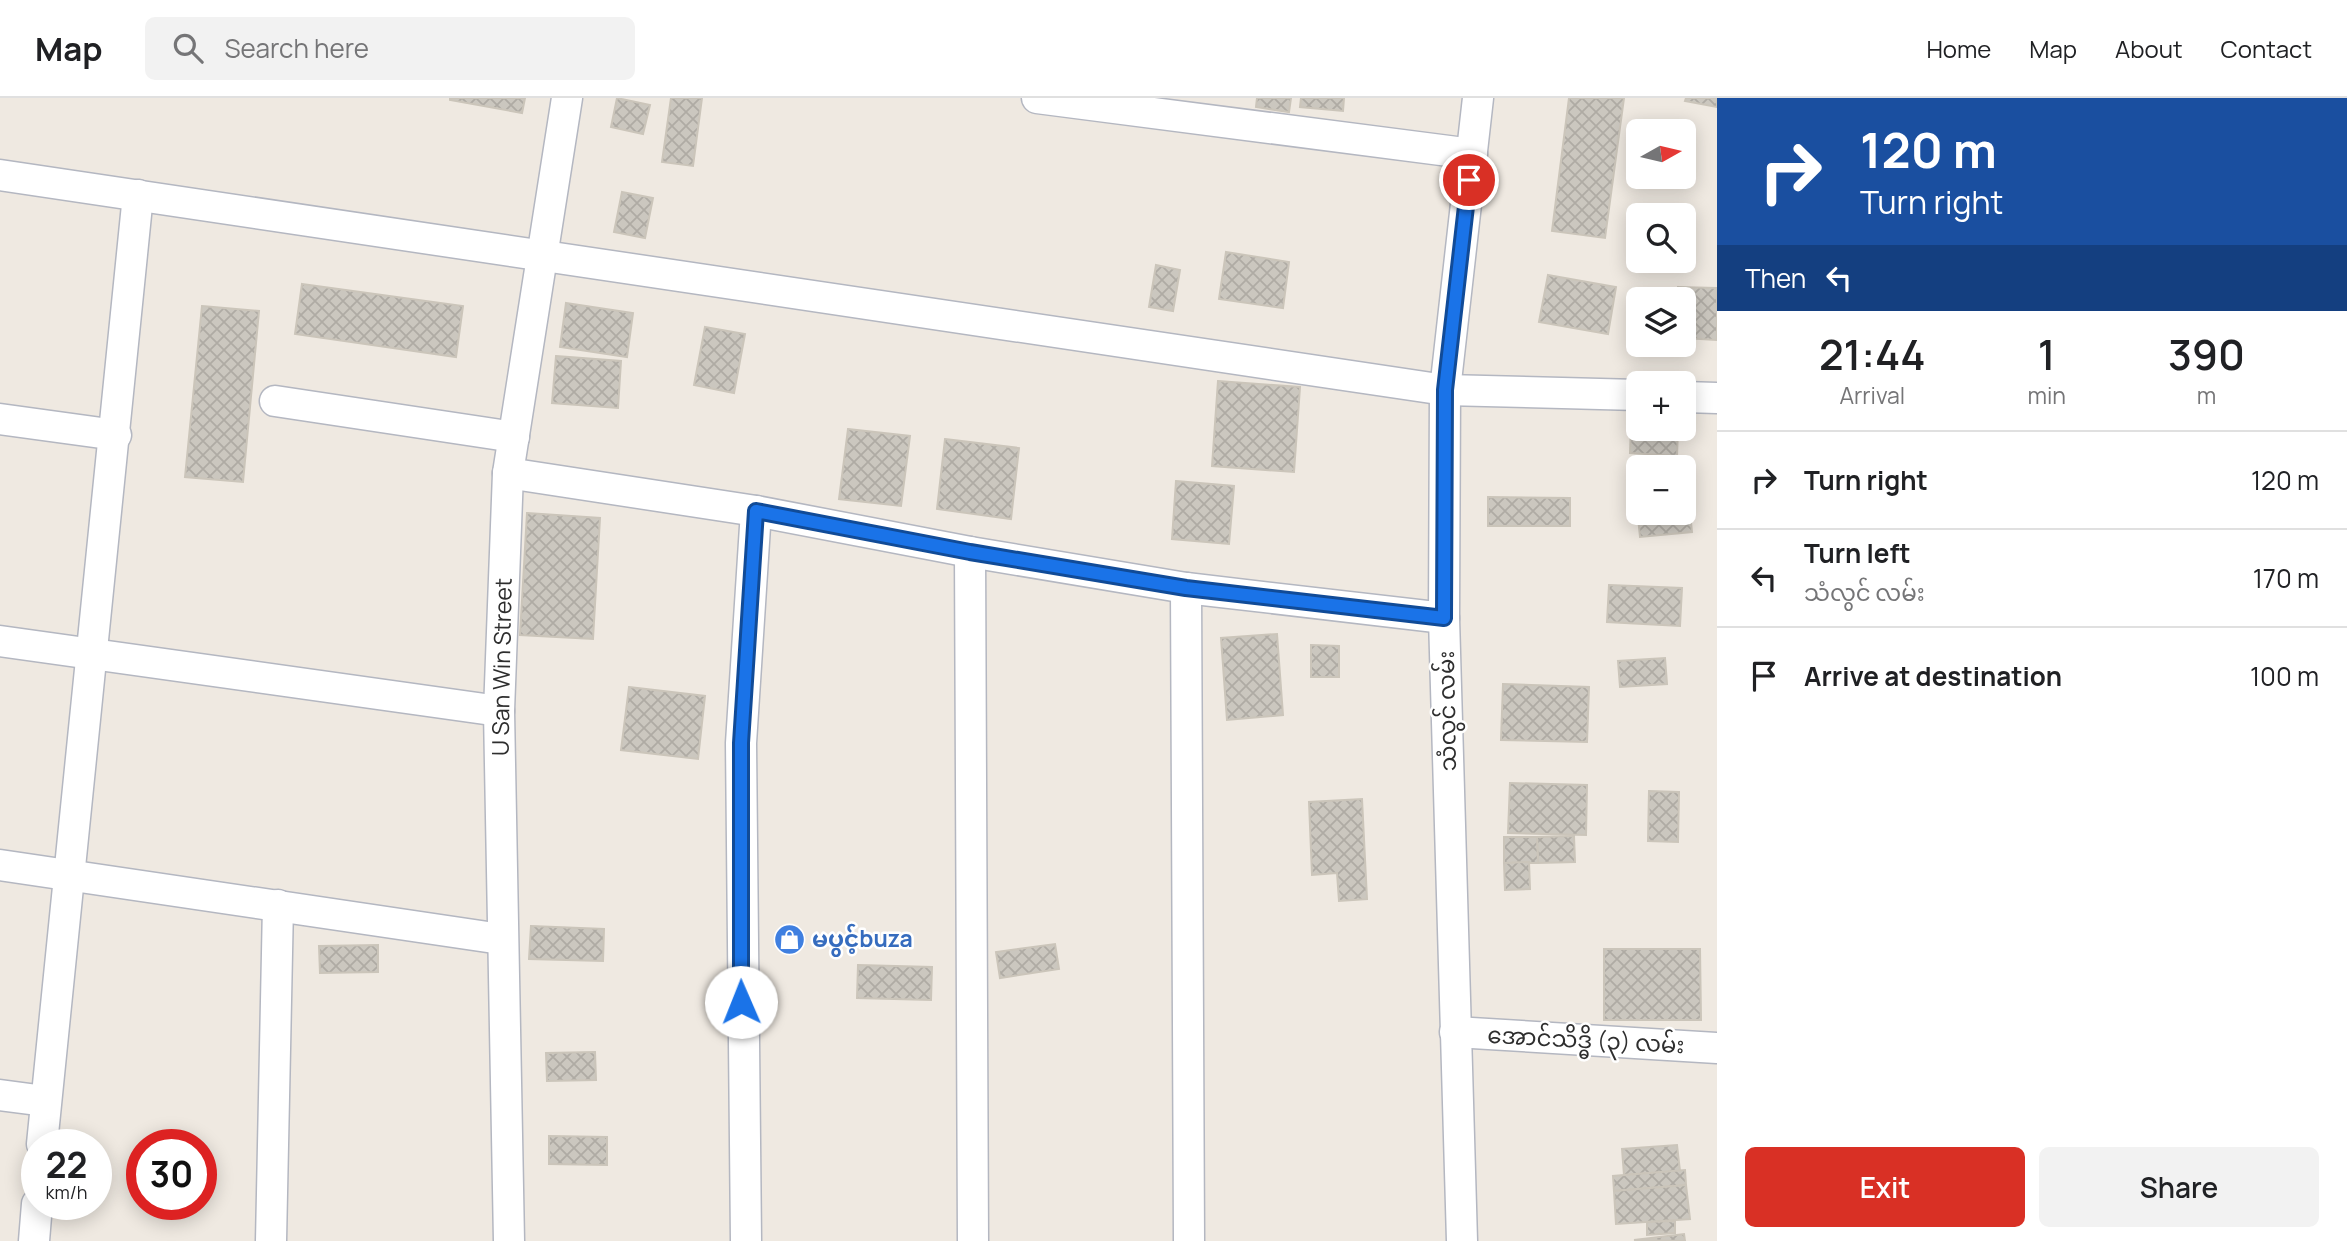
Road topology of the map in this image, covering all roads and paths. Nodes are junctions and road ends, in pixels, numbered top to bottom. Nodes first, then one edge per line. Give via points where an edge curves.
1 (567, 98) edge
2 (1037, 98) edge
3 (1478, 98) edge
4 (1472, 154) junction
5 (0, 175) edge
6 (138, 195) junction
7 (540, 255) junction
8 (1445, 390) junction
9 (1626, 396) edge
10 (1696, 397) edge
11 (1717, 398) edge
12 (275, 401) dead end
13 (0, 419) edge
14 (116, 435) junction
15 (514, 437) junction
16 (508, 473) junction
17 (756, 511) junction
18 (970, 552) junction
19 (1186, 588) junction
20 (1444, 618) junction
21 (0, 641) edge
22 (90, 654) junction
23 (499, 711) junction
24 (0, 864) edge
25 (68, 874) junction
26 (278, 905) junction
27 (502, 939) junction
28 (1455, 1032) junction
29 (1717, 1048) edge
30 (0, 1095) edge
31 (46, 1101) junction
32 (43, 1129) edge
33 (36, 1220) edge
34 (34, 1241) edge
35 (271, 1241) edge
36 (509, 1241) edge
37 (746, 1241) edge
38 (972, 1241) edge
39 (1189, 1241) edge
40 (1462, 1241) edge

1 - 7 street, U San Win Street
2 - 4 street
3 - 4 street, သံလွင် လမ်း
4 - 8 street, သံလွင် လမ်း
5 - 6 street
6 - 7 street
6 - 14 street
7 - 8 street
7 - 15 street, U San Win Street
8 - 9 street
8 - 20 street, သံလွင် လမ်း
10 - 11 street
12 - 15 street
13 - 14 street
14 - 22 street
15 - 16 street, U San Win Street
16 - 17 street
16 - 23 street, U San Win Street
17 - 18 street
17 - 37 street via 741,743
18 - 19 street
18 - 38 street
19 - 20 street
19 - 39 street
20 - 28 street, သံလွင် လမ်း
21 - 22 street
22 - 23 street
22 - 25 street
23 - 27 street, U San Win Street
24 - 25 street
25 - 26 street
25 - 31 street
26 - 27 street
26 - 35 street
27 - 36 street, U San Win Street
28 - 29 street, အောင်သိဒ္ဓိ (၃) လမ်း
28 - 40 street, သံလွင် လမ်း
30 - 31 street
31 - 32 street
33 - 34 street

